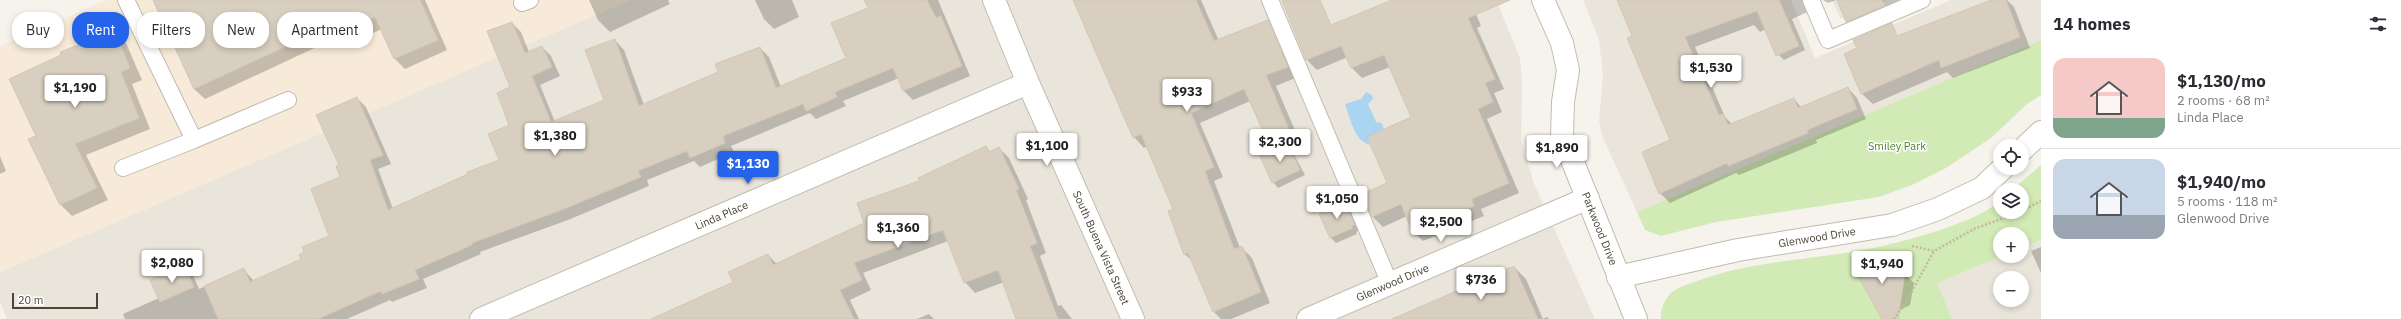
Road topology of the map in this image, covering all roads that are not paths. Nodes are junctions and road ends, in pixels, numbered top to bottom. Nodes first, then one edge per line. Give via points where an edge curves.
1 (126, 0) edge
2 (994, 0) edge
3 (1270, 0) edge
4 (1543, 0) edge
5 (1811, 0) edge
6 (1922, 0) edge
7 (1028, 83) junction
8 (288, 100) dead end
9 (2041, 132) edge
10 (194, 140) junction
11 (2029, 143) edge
12 (123, 168) dead end
13 (1996, 175) edge
14 (1588, 198) junction
15 (1618, 277) junction
16 (1390, 284) junction
17 (481, 319) edge
18 (1133, 319) edge
19 (1308, 319) edge
20 (1636, 319) edge

1 - 10 lane
2 - 7 street, South Buena Vista Street
3 - 16 lane
4 - 14 street, Parkwood Drive via 1562,43 1568,70 1563,102 1562,135
5 - 6 lane via 1828,40
7 - 17 street, Linda Place
7 - 18 street, South Buena Vista Street
8 - 10 lane
9 - 11 street
10 - 12 lane
13 - 15 street, Glenwood Drive via 1982,188 1938,210 1892,225 1738,250
14 - 15 street, Parkwood Drive
14 - 16 street, Glenwood Drive
15 - 20 street, Parkwood Drive
16 - 19 street, Glenwood Drive

